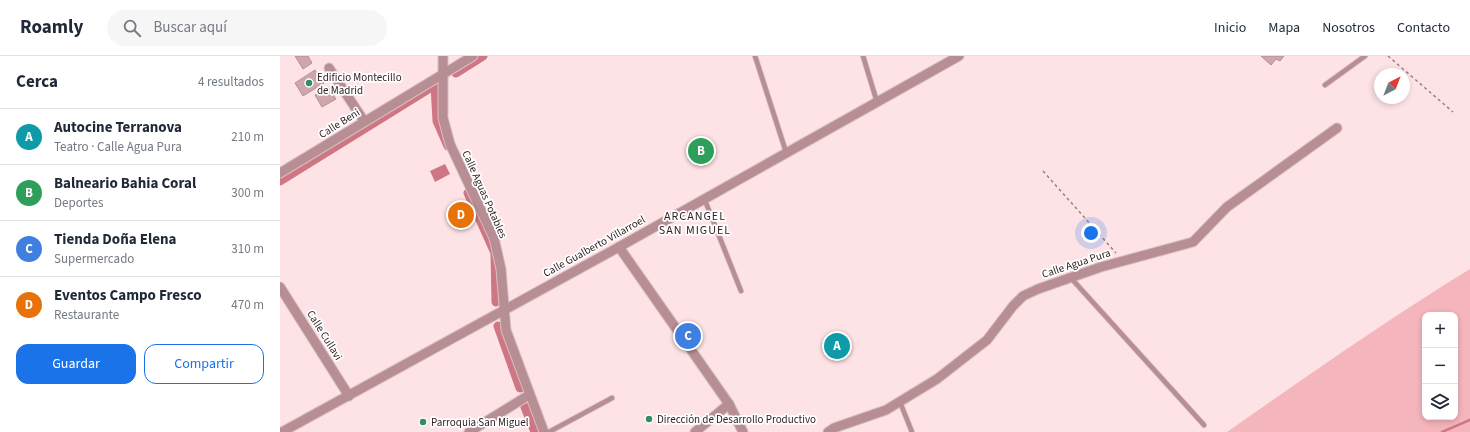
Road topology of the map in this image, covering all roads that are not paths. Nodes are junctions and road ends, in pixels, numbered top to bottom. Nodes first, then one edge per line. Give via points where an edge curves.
1 (444, 56) edge
2 (473, 56) edge
3 (755, 56) edge
4 (863, 56) edge
5 (959, 56) edge
6 (1365, 56) edge
7 (329, 68) dead end
8 (443, 75) junction
9 (1325, 84) dead end
10 (877, 102) junction
11 (364, 121) junction
12 (1337, 128) dead end
13 (786, 152) junction
14 (280, 173) edge
15 (704, 198) junction
16 (619, 247) junction
17 (1070, 277) junction
18 (280, 287) edge
19 (741, 291) dead end
20 (504, 310) junction
21 (529, 395) junction
22 (349, 396) junction
23 (612, 398) dead end
24 (900, 402) junction
25 (729, 404) junction
26 (1204, 425) dead end
27 (833, 431) edge
28 (282, 432) edge
29 (469, 432) edge
30 (544, 432) edge
31 (549, 432) edge
32 (695, 432) edge
33 (743, 432) edge
34 (912, 432) edge

1 - 8 street, Calle Aguas Potables
2 - 8 street, Calle Beni
3 - 13 lane
4 - 10 lane
5 - 10 street, Calle Gualberto Villarroel
6 - 9 lane
7 - 11 street
8 - 11 street, Calle Beni
8 - 20 street, Calle Aguas Potables via 443,118 450,144 494,238 501,269
10 - 13 street, Calle Gualberto Villarroel
11 - 14 street, Calle Beni
12 - 17 street, Calle Agua Pura via 1228,207 1193,242
13 - 15 street, Calle Gualberto Villarroel
15 - 16 street, Calle Gualberto Villarroel
15 - 19 lane
16 - 20 street, Calle Gualberto Villarroel
16 - 25 street
17 - 24 street, Calle Agua Pura via 1023,296 987,340 937,379
17 - 26 lane
18 - 22 street, Calle Cullavi
20 - 21 street, Calle Aguas Potables via 506,330
20 - 22 street, Calle Gualberto Villarroel
21 - 29 street
21 - 30 street, Calle Aguas Potables
22 - 28 street, Calle Gualberto Villarroel
23 - 31 lane
24 - 27 street, Calle Agua Pura
24 - 34 lane
25 - 32 street
25 - 33 street

